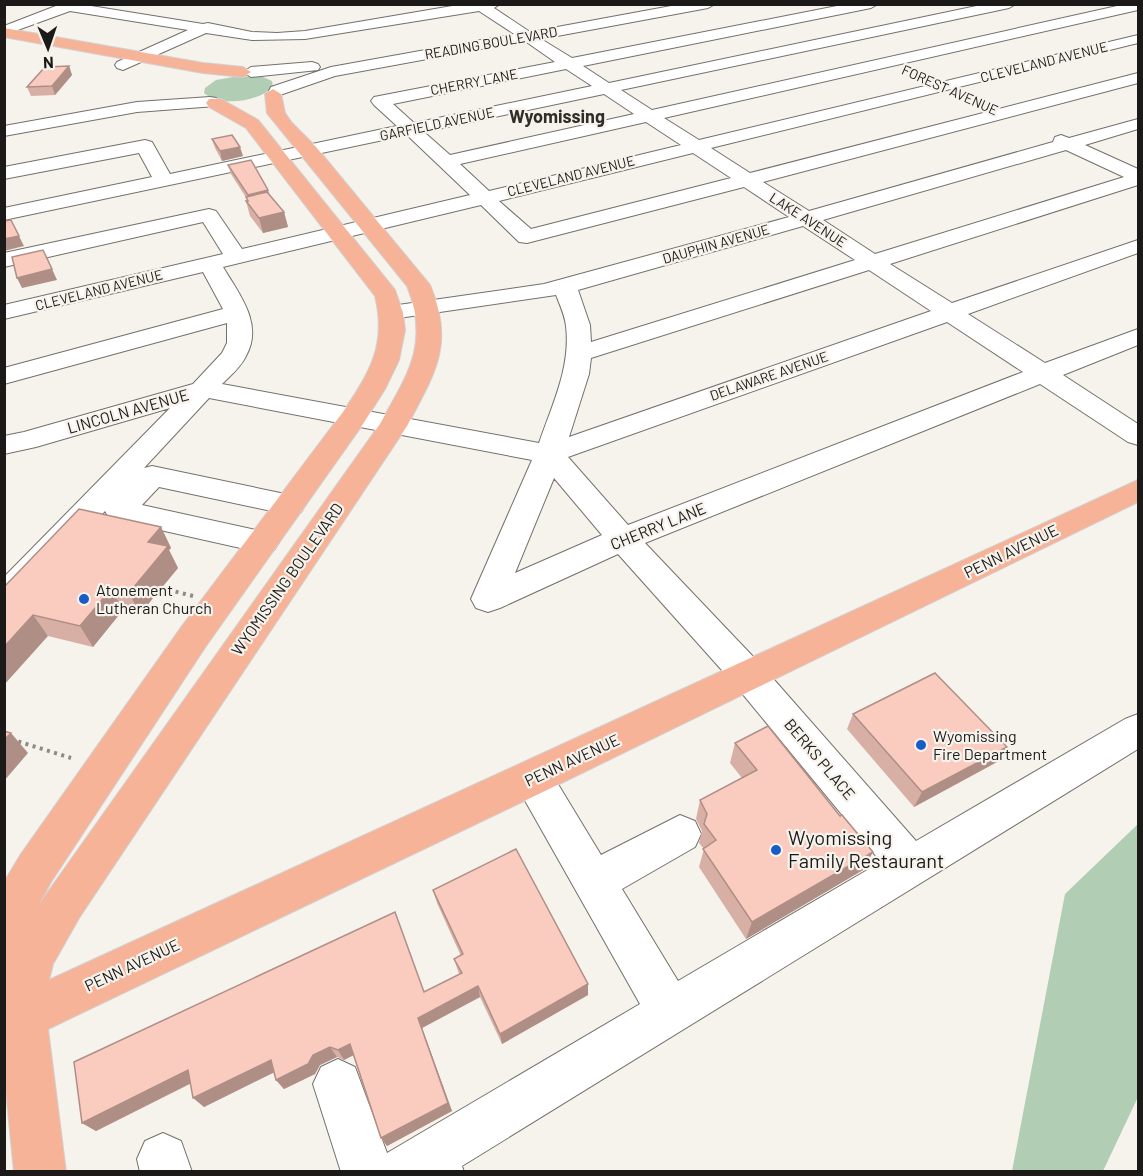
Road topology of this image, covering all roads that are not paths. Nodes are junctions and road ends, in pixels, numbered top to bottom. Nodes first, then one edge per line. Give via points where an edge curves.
1 (85, 4) edge
2 (666, 4) edge
3 (708, 4) edge
4 (871, 4) edge
5 (1010, 4) edge
6 (484, 5) edge
7 (1138, 6) edge
8 (70, 7) junction
9 (769, 8) dead end
10 (1053, 8) dead end
11 (180, 10) dead end
12 (134, 17) junction
13 (1084, 19) junction
14 (252, 20) dead end
15 (794, 20) junction
16 (202, 27) junction
17 (4, 31) edge
18 (523, 34) junction
19 (1138, 39) edge
20 (839, 40) junction
21 (982, 42) junction
22 (4, 43) edge
23 (142, 56) junction
24 (888, 63) junction
25 (568, 64) junction
26 (1037, 64) junction
27 (123, 65) junction
28 (247, 72) junction
29 (1138, 78) edge
30 (196, 84) junction
31 (942, 87) junction
32 (607, 89) junction
33 (962, 96) dead end
34 (264, 97) junction
35 (212, 103) junction
36 (982, 105) dead end
37 (1002, 114) junction
38 (649, 116) junction
39 (4, 122) edge
40 (1023, 123) dead end
41 (1138, 124) edge
42 (411, 130) junction
43 (4, 131) edge
44 (1043, 132) dead end
45 (1068, 144) junction
46 (695, 146) junction
47 (309, 151) junction
48 (277, 158) junction
49 (445, 162) junction
50 (4, 174) edge
51 (1138, 177) edge
52 (748, 180) junction
53 (164, 181) junction
54 (483, 197) junction
55 (4, 214) edge
56 (806, 219) junction
57 (370, 226) junction
58 (339, 234) junction
59 (1138, 246) edge
60 (4, 260) edge
61 (222, 260) junction
62 (873, 262) junction
63 (565, 286) junction
64 (426, 307) junction
65 (4, 312) edge
66 (392, 312) junction
67 (950, 312) junction
68 (237, 313) junction
69 (1138, 336) edge
70 (579, 354) junction
71 (1043, 375) junction
72 (4, 376) edge
73 (204, 389) junction
74 (352, 418) junction
75 (393, 426) junction
76 (1138, 436) edge
77 (4, 445) edge
78 (549, 454) junction
79 (1138, 490) edge
80 (290, 505) junction
81 (624, 539) junction
82 (263, 542) junction
83 (4, 599) edge
84 (749, 676) junction
85 (1138, 730) edge
86 (533, 778) junction
87 (680, 834) dead end
88 (911, 867) junction
89 (36, 868) junction
90 (594, 882) junction
91 (4, 901) edge
92 (4, 947) edge
93 (4, 953) edge
94 (670, 1012) junction
95 (14, 1021) edge
96 (338, 1084) dead end
97 (425, 1166) edge
98 (40, 1172) edge
99 (367, 1172) edge

1 - 8 street
2 - 18 street, READING BOULEVARD
3 - 18 street, READING BOULEVARD
4 - 15 street, CHERRY LANE
5 - 20 street, GARFIELD AVENUE
6 - 16 street via 296,36 262,37
6 - 18 street, LAKE AVENUE
7 - 13 street
8 - 12 street
8 - 17 street
9 - 15 street, FOREST AVENUE
10 - 13 street
11 - 12 street
12 - 16 street
13 - 19 street
13 - 21 street
14 - 16 street
15 - 20 street, FOREST AVENUE
15 - 25 street, CHERRY LANE
16 - 23 street
17 - 23 main road
18 - 25 street, LAKE AVENUE
18 - 28 street, READING BOULEVARD via 330,65
18 - 34 street, READING BOULEVARD via 331,72
19 - 26 street, CLEVELAND AVENUE
20 - 24 street, FOREST AVENUE
20 - 32 street, GARFIELD AVENUE
21 - 24 street
21 - 26 street
22 - 27 main road
23 - 27 street
23 - 28 main road
24 - 31 street, FOREST AVENUE
24 - 38 street
25 - 32 street, LAKE AVENUE
25 - 42 street, CHERRY LANE via 380,100
26 - 31 street, CLEVELAND AVENUE
27 - 30 main road via 178,75
28 - 30 main road
28 - 34 main road, WYOMISSING BOULEVARD via 278,78 281,84
29 - 37 street
30 - 35 main road via 195,95
30 - 39 street
31 - 33 street, FOREST AVENUE
31 - 46 street, CLEVELAND AVENUE
32 - 38 street, LAKE AVENUE
32 - 42 street, GARFIELD AVENUE
34 - 35 main road
34 - 47 main road, WYOMISSING BOULEVARD
35 - 43 street via 137,107
35 - 48 main road via 252,124
36 - 37 street, FOREST AVENUE
37 - 40 street, FOREST AVENUE
37 - 52 street
38 - 46 street, LAKE AVENUE
38 - 49 street
41 - 45 street, DAUPHIN AVENUE
42 - 47 street, GARFIELD AVENUE
42 - 49 street, CHERRY LANE
44 - 45 street
45 - 51 street
45 - 56 street, DAUPHIN AVENUE
46 - 52 street, LAKE AVENUE
46 - 54 street, CLEVELAND AVENUE
47 - 48 street, GARFIELD AVENUE
47 - 57 main road, WYOMISSING BOULEVARD
48 - 53 street, GARFIELD AVENUE
48 - 58 main road
49 - 54 street, CHERRY LANE
50 - 53 street via 145,146
51 - 62 street
52 - 54 street, CHERRY LANE via 527,237
52 - 56 street, LAKE AVENUE
53 - 55 street, GARFIELD AVENUE
54 - 57 street, CLEVELAND AVENUE
56 - 62 street, LAKE AVENUE
56 - 63 street, DAUPHIN AVENUE
57 - 58 street, CLEVELAND AVENUE
57 - 64 main road, WYOMISSING BOULEVARD via 418,285
58 - 61 street, CLEVELAND AVENUE
58 - 66 main road via 387,295
59 - 67 street, DELAWARE AVENUE
60 - 61 street via 204,215 214,221
61 - 65 street, CLEVELAND AVENUE
61 - 68 street
62 - 67 street, LAKE AVENUE
62 - 70 street
63 - 64 street, DAUPHIN AVENUE
63 - 70 street, CHERRY LANE via 578,325
64 - 66 street, DAUPHIN AVENUE
64 - 75 main road, WYOMISSING BOULEVARD via 431,342 426,365
66 - 74 main road via 394,329 385,362
67 - 71 street, LAKE AVENUE
67 - 78 street, DELAWARE AVENUE
68 - 72 street
68 - 73 street via 242,330 238,348
69 - 71 street, CHERRY LANE
70 - 78 street, CHERRY LANE
71 - 76 street, LAKE AVENUE
71 - 81 street, CHERRY LANE
73 - 74 street, LINCOLN AVENUE
73 - 77 street, LINCOLN AVENUE
73 - 83 street
74 - 75 street, LINCOLN AVENUE
74 - 80 main road
75 - 78 street, DELAWARE AVENUE
75 - 95 main road, WYOMISSING BOULEVARD via 64,903 33,954
78 - 81 street, BERKS PLACE
78 - 81 street, CHERRY LANE via 488,599
79 - 84 main road, PENN AVENUE
80 - 82 main road
80 - 82 street via 152,476 120,511
81 - 84 street, BERKS PLACE
82 - 89 main road
84 - 86 main road, PENN AVENUE
84 - 88 street, BERKS PLACE
85 - 88 street
86 - 90 street
86 - 95 main road, PENN AVENUE
87 - 90 street
88 - 94 street
89 - 91 main road
89 - 92 main road via 8,922
90 - 94 street
93 - 95 main road
94 - 97 street
95 - 98 main road
96 - 99 street

